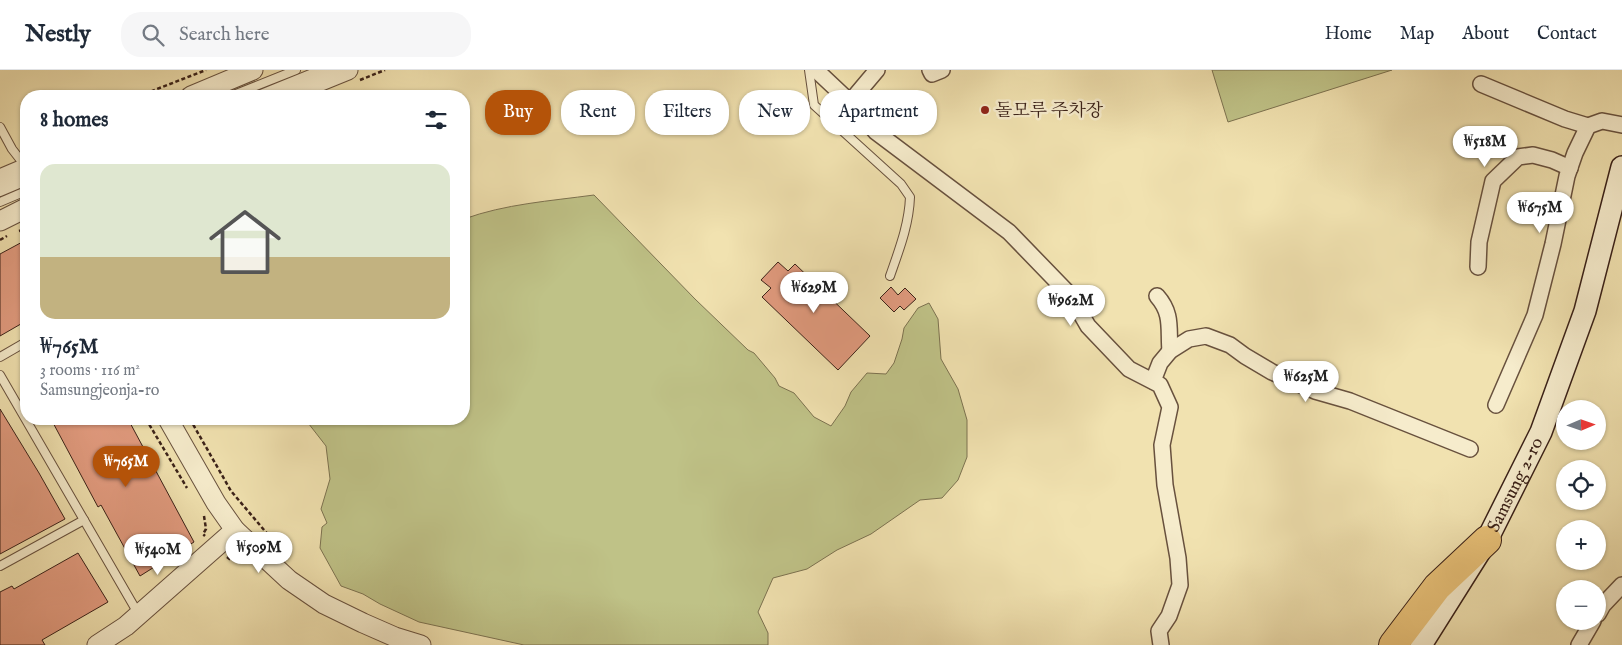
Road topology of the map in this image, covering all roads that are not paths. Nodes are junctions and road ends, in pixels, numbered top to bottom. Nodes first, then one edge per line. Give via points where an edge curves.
1 (253, 70) edge
2 (296, 70) edge
3 (320, 70) edge
4 (348, 70) edge
5 (809, 70) edge
6 (816, 70) edge
7 (877, 70) edge
8 (930, 70) edge
9 (942, 70) edge
10 (1481, 84) dead end
11 (205, 90) edge
12 (246, 90) edge
13 (271, 90) edge
14 (299, 90) edge
15 (837, 90) edge
16 (860, 90) edge
17 (1622, 125) edge
18 (1588, 126) junction
19 (0, 127) edge
20 (880, 135) edge
21 (20, 160) edge
22 (1622, 167) edge
23 (1570, 168) junction
24 (20, 171) edge
25 (0, 179) edge
26 (20, 184) edge
27 (0, 192) edge
28 (20, 194) edge
29 (0, 202) edge
30 (20, 211) edge
31 (0, 222) edge
32 (1478, 267) dead end
33 (890, 276) dead end
34 (1157, 296) dead end
35 (20, 345) edge
36 (1170, 351) junction
37 (0, 357) edge
38 (0, 375) edge
39 (1153, 381) junction
40 (1496, 405) dead end
41 (20, 410) edge
42 (29, 425) edge
43 (171, 425) edge
44 (1470, 449) dead end
45 (84, 520) junction
46 (235, 530) junction
47 (1487, 540) junction
48 (0, 566) edge
49 (1622, 585) edge
50 (1606, 602) edge
51 (139, 614) junction
52 (1588, 630) edge
53 (97, 645) edge
54 (422, 645) edge
55 (1161, 645) edge
56 (1393, 645) edge
57 (1421, 645) edge
58 (1579, 645) edge

1 - 11 street
2 - 12 lane
3 - 13 lane
4 - 14 street
5 - 33 lane via 814,105 910,197 905,232
6 - 15 street
7 - 16 street
8 - 9 street via 932,74
10 - 18 street
17 - 18 street via 1602,121
18 - 23 street
19 - 21 lane
20 - 39 street via 1009,232 1070,295 1088,326 1129,369
22 - 47 main road, Samsung 2-ro via 1585,311 1541,432
23 - 32 street via 1533,155 1518,157 1493,181 1479,242
23 - 40 street via 1535,315
24 - 25 street
26 - 27 lane
28 - 29 lane
30 - 31 street
34 - 36 street via 1169,318
35 - 37 lane
36 - 39 street via 1160,363
36 - 44 street via 1189,339 1206,336 1230,345 1272,372 1315,391 1350,401
38 - 41 lane
39 - 55 street via 1160,384 1170,407 1162,445 1180,585 1169,616 1159,631
42 - 45 lane
43 - 46 street
45 - 48 lane
45 - 51 lane
46 - 51 street
46 - 54 street via 289,580 324,604 395,637
47 - 56 highway via 1437,587
47 - 57 main road, Samsung 2-ro
49 - 50 street
51 - 53 street
52 - 58 street

